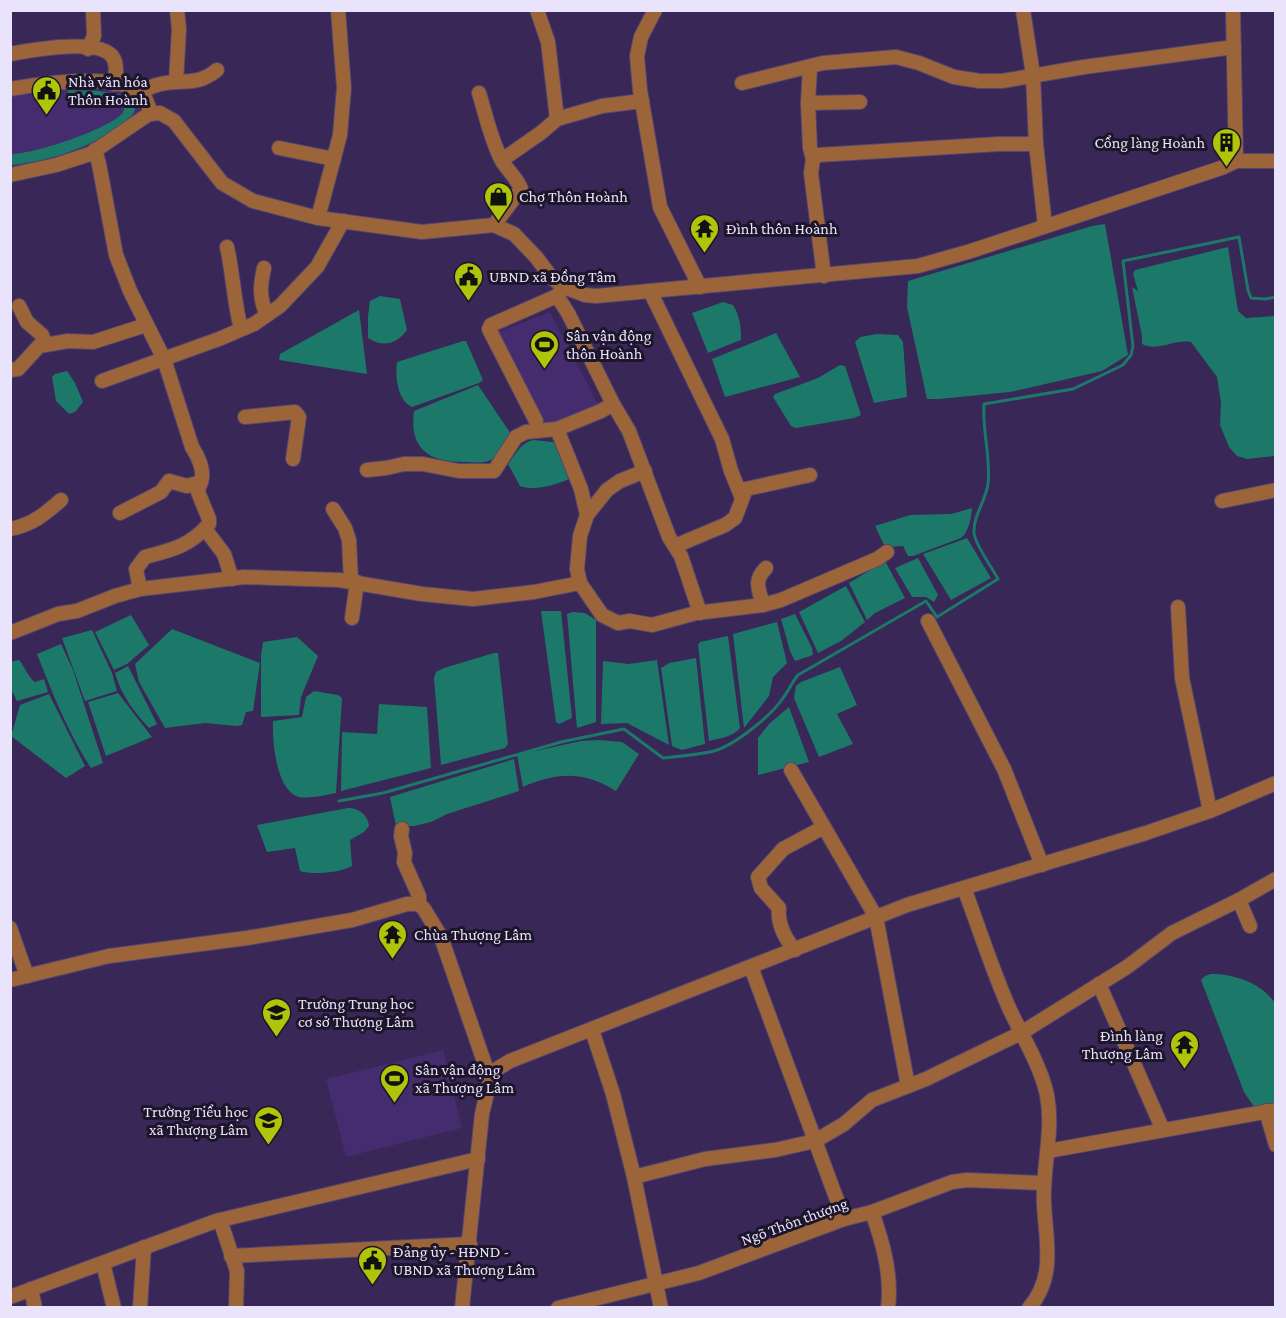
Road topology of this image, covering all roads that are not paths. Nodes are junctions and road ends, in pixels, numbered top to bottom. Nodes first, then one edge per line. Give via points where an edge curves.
1 (93, 10) edge
2 (177, 10) edge
3 (338, 10) edge
4 (537, 10) edge
5 (655, 10) edge
6 (1023, 10) edge
7 (1233, 10) edge
8 (1234, 47) junction
9 (88, 49) junction
10 (10, 54) edge
11 (810, 67) junction
12 (217, 70) dead end
13 (1033, 75) junction
14 (176, 82) junction
15 (742, 83) dead end
16 (114, 84) junction
17 (10, 89) edge
18 (139, 92) junction
19 (479, 93) dead end
20 (642, 101) junction
21 (860, 102) dead end
22 (808, 103) junction
23 (151, 114) junction
24 (557, 119) junction
25 (1036, 144) junction
26 (279, 148) dead end
27 (95, 150) junction
28 (334, 159) junction
29 (813, 159) junction
30 (502, 160) junction
31 (1275, 161) edge
32 (1229, 165) junction
33 (10, 175) edge
34 (318, 218) junction
35 (344, 221) junction
36 (494, 225) junction
37 (1045, 226) junction
38 (227, 247) dead end
39 (264, 268) dead end
40 (824, 276) junction
41 (700, 287) junction
42 (650, 291) junction
43 (561, 292) junction
44 (19, 306) dead end
45 (267, 315) junction
46 (146, 325) junction
47 (241, 329) junction
48 (45, 344) junction
49 (164, 359) junction
50 (10, 370) edge
51 (102, 381) dead end
52 (613, 404) junction
53 (245, 417) dead end
54 (536, 421) dead end
55 (557, 429) junction
56 (293, 459) dead end
57 (367, 470) dead end
58 (645, 471) junction
59 (810, 475) dead end
60 (201, 482) junction
61 (1275, 490) edge
62 (742, 498) junction
63 (61, 500) dead end
64 (1222, 501) dead end
65 (333, 509) dead end
66 (120, 513) dead end
67 (587, 515) junction
68 (10, 529) edge
69 (205, 529) junction
70 (675, 546) junction
71 (887, 552) dead end
72 (766, 568) dead end
73 (232, 579) junction
74 (354, 582) junction
75 (579, 583) junction
76 (140, 589) junction
77 (762, 605) junction
78 (1178, 607) dead end
79 (700, 613) junction
80 (352, 618) dead end
81 (928, 621) dead end
82 (10, 633) edge
83 (791, 770) dead end
84 (1275, 783) edge
85 (1210, 811) junction
86 (824, 827) junction
87 (402, 829) dead end
88 (1042, 865) junction
89 (1275, 879) edge
90 (964, 888) junction
91 (1239, 900) junction
92 (419, 904) junction
93 (876, 917) junction
94 (1250, 926) dead end
95 (10, 928) edge
96 (795, 950) junction
97 (751, 967) junction
98 (27, 976) junction
99 (10, 980) edge
100 (1099, 984) junction
101 (592, 1030) junction
102 (1021, 1033) junction
103 (490, 1079) junction
104 (908, 1086) junction
105 (1271, 1111) edge
106 (1163, 1130) junction
107 (815, 1141) junction
108 (1275, 1145) edge
109 (1048, 1151) junction
110 (478, 1160) junction
111 (634, 1177) junction
112 (1043, 1183) junction
113 (872, 1212) junction
114 (844, 1219) junction
115 (220, 1220) junction
116 (470, 1244) junction
117 (144, 1247) junction
118 (231, 1256) junction
119 (104, 1263) junction
120 (655, 1284) junction
121 (31, 1289) junction
122 (10, 1297) edge
123 (35, 1308) edge
124 (114, 1308) edge
125 (140, 1308) edge
126 (236, 1308) edge
127 (462, 1308) edge
128 (558, 1308) edge
129 (661, 1308) edge
130 (888, 1308) edge
131 (1029, 1308) edge

1 - 9 street via 94,36
2 - 14 street
3 - 28 street via 344,88
4 - 24 street via 548,42
5 - 20 street via 641,37 637,56
6 - 13 street
7 - 8 street
8 - 13 street
8 - 32 street
9 - 10 street via 59,46
9 - 16 street via 106,51 113,57
11 - 13 street via 896,57 980,81
11 - 15 street
11 - 22 street
12 - 14 street via 195,82
13 - 25 street
14 - 18 street via 157,84
16 - 17 street via 47,83
16 - 18 street
18 - 23 street
19 - 30 street
20 - 24 street via 602,106
20 - 41 street via 660,207
21 - 22 street
22 - 29 street
23 - 27 street
23 - 34 street via 160,113 174,121 210,169 233,191 253,201
24 - 30 street
25 - 29 street via 818,155
25 - 37 street
26 - 28 street
27 - 33 street via 56,165
27 - 46 street via 116,255
28 - 34 street
29 - 40 street via 811,173
30 - 36 street via 521,189
31 - 32 street
32 - 37 street
34 - 35 street
35 - 36 street via 422,232
35 - 45 street via 317,267
36 - 43 street via 514,234
37 - 40 street via 918,266
38 - 47 street
39 - 45 street via 260,289
40 - 41 street
41 - 42 street
42 - 43 street via 596,296
42 - 62 street via 722,439
43 - 52 street
43 - 54 street via 489,329
44 - 48 street
45 - 47 street
46 - 48 street via 93,342
46 - 49 street
47 - 49 street
48 - 50 street via 34,349 18,369
49 - 51 street
49 - 60 street via 198,457
52 - 55 street
52 - 58 street
53 - 56 street via 295,412 299,417
55 - 57 street via 516,437 494,471 459,471 423,464
55 - 67 street
58 - 67 street via 607,489
58 - 70 street
59 - 62 street via 746,489
60 - 66 street via 186,486 169,481 161,492
60 - 69 street via 198,492 209,519
61 - 64 street
62 - 70 street via 735,518
63 - 68 street via 36,521
65 - 74 street via 350,540
67 - 75 street via 580,536
69 - 73 street via 224,554
69 - 76 street via 180,547 145,557 136,569
70 - 79 street
71 - 77 street
72 - 77 street via 757,585
73 - 74 street
73 - 76 street
74 - 75 street via 473,599
74 - 80 street
75 - 79 street via 602,615 618,623 652,625
76 - 82 street
77 - 79 street
78 - 85 street via 1182,678
81 - 88 street via 1004,769
83 - 86 street
84 - 85 street
85 - 88 street
86 - 93 street
86 - 96 street via 783,849 758,877 761,888 779,908 777,918
87 - 92 street via 404,862
88 - 90 street
89 - 91 street
90 - 93 street
90 - 102 street
91 - 94 street
91 - 100 street via 1172,933
92 - 98 street via 247,938 109,956
92 - 103 street via 441,937
93 - 96 street
93 - 104 street
95 - 98 street
96 - 97 street
97 - 101 street
97 - 107 street
98 - 99 street
100 - 102 street
100 - 106 street
101 - 103 street via 510,1061 492,1072
101 - 111 street
102 - 104 street
102 - 109 street via 1047,1096
103 - 110 street
104 - 107 street via 872,1100 844,1124
105 - 106 street
105 - 108 street
106 - 109 street
107 - 111 street via 705,1159
107 - 114 street
109 - 112 street
110 - 115 street
110 - 116 street
111 - 120 street
112 - 113 street, Ngõ Thôn thượng via 952,1182
112 - 131 street via 1048,1274 1040,1295
113 - 114 street, Ngõ Thôn thượng
113 - 130 street via 887,1266
114 - 120 street, Ngõ Thôn thượng via 710,1269
115 - 117 street
115 - 118 street
116 - 118 street
116 - 127 street
117 - 119 street
117 - 125 street
118 - 126 street via 237,1271
119 - 121 street
119 - 124 street
120 - 128 street, Ngõ Thôn thượng
120 - 129 street
121 - 122 street
121 - 123 street

